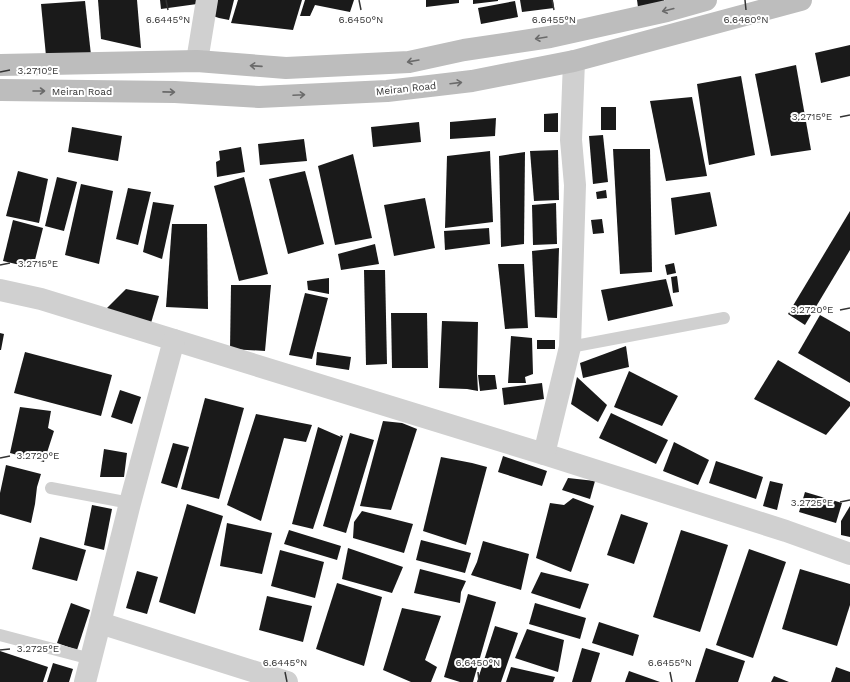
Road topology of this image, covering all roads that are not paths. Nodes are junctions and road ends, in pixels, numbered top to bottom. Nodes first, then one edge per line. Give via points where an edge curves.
1 (207, 0) edge
2 (706, 0) edge
3 (801, 0) edge
4 (196, 61) junction
5 (574, 61) junction
6 (0, 65) edge
7 (0, 90) edge
8 (0, 290) edge
9 (724, 318) dead end
10 (174, 340) junction
11 (570, 347) junction
12 (544, 454) junction
13 (51, 488) dead end
14 (130, 503) junction
15 (850, 554) edge
16 (100, 623) junction
17 (0, 635) edge
18 (91, 659) junction
19 (85, 682) edge
20 (287, 682) edge

1 - 4 street
2 -> 4 main road via 550,37 464,50 409,62 286,68
3 - 5 main road, Meiran Road
4 - 6 main road
7 -> 5 main road, Meiran Road via 175,92 259,98 379,92 472,81
5 - 11 street via 571,140 575,185
8 - 10 street via 41,299
9 - 11 lane
10 - 12 street
10 - 14 street
11 - 12 street
12 - 15 street
13 - 14 lane
14 - 16 street
16 - 18 street
16 - 20 street
17 - 18 lane
18 - 19 street

